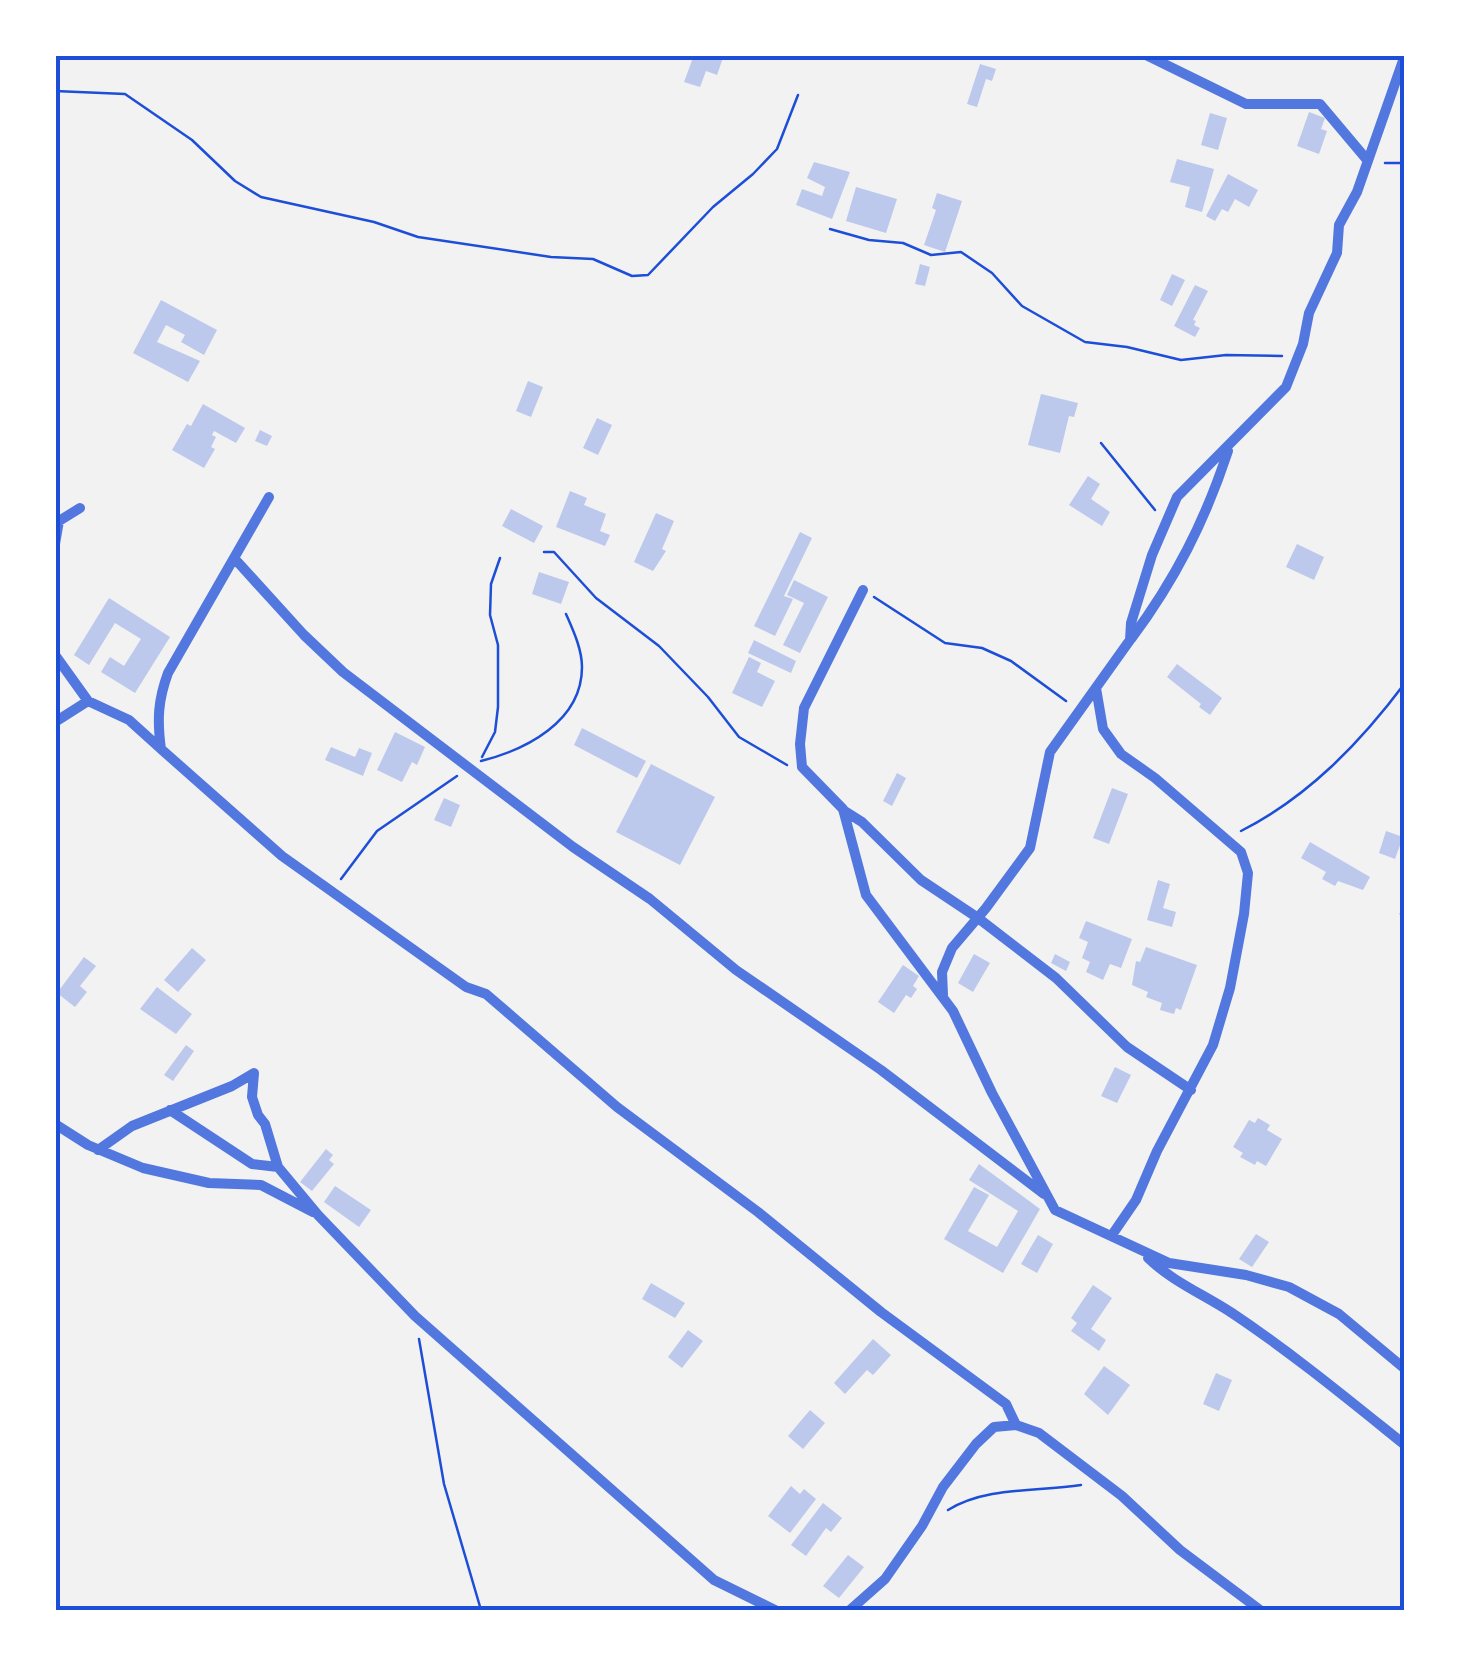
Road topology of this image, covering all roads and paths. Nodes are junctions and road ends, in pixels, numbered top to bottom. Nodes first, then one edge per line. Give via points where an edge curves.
1 (1146, 55) edge
2 (1405, 55) edge
3 (55, 91) edge
4 (798, 95) dead end
5 (1368, 161) junction
6 (1405, 163) edge
7 (830, 229) dead end
8 (1299, 355) junction
9 (1101, 442) dead end
10 (1230, 445) junction
11 (269, 498) dead end
12 (80, 508) dead end
13 (1163, 524) junction
14 (55, 544) edge
15 (544, 552) dead end
16 (234, 558) junction
17 (864, 590) joint
18 (566, 614) dead end
19 (1130, 640) junction
20 (55, 655) edge
21 (1405, 683) edge
22 (1096, 688) junction
23 (88, 701) junction
24 (1078, 713) junction
25 (55, 722) edge
26 (161, 748) junction
27 (479, 762) dead end
28 (812, 777) junction
29 (842, 809) junction
30 (1225, 837) junction
31 (1402, 875) dead end
32 (1405, 882) edge
33 (1405, 892) edge
34 (978, 918) junction
35 (1405, 920) edge
36 (943, 996) junction
37 (1192, 1090) junction
38 (170, 1110) junction
39 (55, 1124) edge
40 (98, 1150) junction
41 (278, 1168) junction
42 (1045, 1195) junction
43 (318, 1215) junction
44 (1112, 1236) junction
45 (1138, 1248) junction
46 (415, 1316) junction
47 (1405, 1370) edge
48 (1016, 1425) junction
49 (1405, 1445) edge
50 (1103, 1482) junction
51 (947, 1510) dead end
52 (481, 1610) edge
53 (775, 1610) edge
54 (850, 1610) edge
55 (1260, 1610) edge

1 - 5 street via 1246,104 1320,104
2 - 5 street
3 - 4 path via 125,94 261,198 418,237 592,259 632,276 648,275 777,149
5 - 6 path
5 - 8 street via 1339,225 1337,252 1309,313
7 - 8 path via 932,255 962,252 1022,306 1085,342 1181,360
8 - 10 street via 1286,387
9 - 13 path
10 - 13 street via 1177,497
10 - 19 street via 1182,564
11 - 16 street
12 - 14 street via 59,521
13 - 19 street
15 - 28 path via 554,552 596,598 658,646 739,737
16 - 26 street via 168,673 159,698
16 - 42 street via 344,672
17 - 24 path via 945,642 1011,661
17 - 28 street via 804,708 802,768
18 - 27 path via 582,666 578,690 536,742
19 - 22 street
20 - 23 street
21 - 30 path via 1306,792
22 - 24 street
22 - 30 street via 1104,729 1121,754
23 - 25 street
23 - 26 street via 129,720
24 - 34 street via 1050,752 1030,848
26 - 48 street via 282,856 466,987 486,994 617,1107 1006,1404
28 - 29 street
29 - 34 street via 920,880
29 - 36 street via 866,895
30 - 37 street via 1241,852 1248,873 1244,914 1219,1026
31 - 32 path
33 - 35 path
34 - 36 street via 952,948 942,972
34 - 37 street via 1056,978 1126,1046
36 - 42 street
37 - 44 street
38 - 40 street
38 - 41 street via 252,1164
38 - 41 street via 254,1073 252,1097
39 - 40 street
40 - 43 street via 143,1168 261,1185
41 - 43 street
42 - 44 street via 1055,1210
43 - 46 street
44 - 45 street
45 - 47 street via 1168,1263 1288,1288 1339,1314
45 - 49 street via 1168,1277 1229,1310
46 - 52 path via 444,1484
46 - 53 street via 714,1580
48 - 50 street via 1040,1433
48 - 54 street via 994,1427 976,1444 885,1578
50 - 51 path via 1000,1492
50 - 55 street

